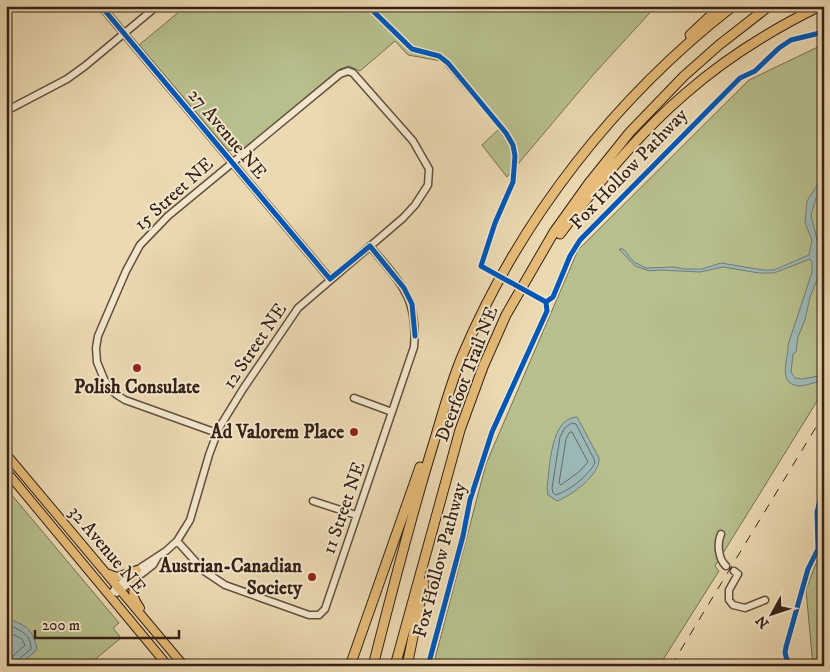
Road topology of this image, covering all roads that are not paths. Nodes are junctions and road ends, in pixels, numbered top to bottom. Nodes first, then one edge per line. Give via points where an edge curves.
1 (101, 6) edge
2 (157, 6) edge
3 (721, 6) edge
4 (733, 6) edge
5 (769, 6) edge
6 (820, 6) edge
7 (124, 34) junction
8 (6, 111) edge
9 (232, 164) junction
10 (428, 185) joint
11 (370, 246) junction
12 (519, 247) junction
13 (531, 272) junction
14 (330, 279) junction
15 (451, 388) junction
16 (354, 398) dead end
17 (392, 412) junction
18 (217, 434) junction
19 (6, 454) edge
20 (6, 471) edge
21 (313, 501) dead end
22 (356, 515) junction
23 (721, 534) dead end
24 (177, 541) junction
25 (423, 565) junction
26 (726, 566) dead end
27 (734, 571) dead end
28 (106, 573) junction
29 (137, 574) junction
30 (118, 589) junction
31 (110, 596) junction
32 (765, 600) dead end
33 (152, 629) junction
34 (160, 656) junction
35 (164, 666) edge
36 (168, 666) edge
37 (184, 666) edge
38 (350, 666) edge
39 (373, 666) edge
40 (395, 666) edge
41 (407, 666) edge

1 - 7 street, 27 Avenue NE
2 - 7 street
3 - 12 highway via 597,128 527,224
4 - 12 highway, Deerfoot Trail NE via 686,45 615,116 558,188
5 - 13 highway, Deerfoot Trail NE via 698,64 630,132 554,232
6 - 13 highway via 774,30 686,93 620,158
7 - 8 street via 67,79
7 - 9 street, 27 Avenue NE
9 - 10 street, 15 Street NE via 340,74 348,71 357,76 413,141 429,170
9 - 14 street, 27 Avenue NE
9 - 18 street, 15 Street NE via 168,216 140,245 103,323 96,348 97,362 104,379 117,395
10 - 11 street, 12 Street NE via 403,218
11 - 14 street, 12 Street NE
11 - 17 street, 11 Street NE via 404,288 412,304 414,318 414,347
12 - 15 highway, Deerfoot Trail NE via 489,298
13 - 25 highway, Deerfoot Trail NE via 506,315 460,430
14 - 18 street, 12 Street NE via 287,322
15 - 38 highway via 413,485
15 - 39 highway, Deerfoot Trail NE via 417,496
16 - 17 street
17 - 22 street, 11 Street NE
18 - 24 street, 12 Street NE via 190,520
19 - 28 main road, 32 Avenue NE
20 - 31 main road, 32 Avenue NE
21 - 22 street
22 - 24 street, 11 Street NE via 325,609 319,615 309,615 225,585 204,571
23 - 26 street via 717,541 722,563
24 - 29 street, 12 Street NE via 153,565
25 - 40 highway, Deerfoot Trail NE
25 - 41 highway via 424,582
27 - 32 street via 738,574 729,590 729,600 733,605 745,608
28 - 29 main road via 117,577
28 - 30 main road, 32 Avenue NE
29 - 30 street, 12 Street NE
29 - 33 main road via 134,597
30 - 31 street, 12 Street NE
30 - 33 main road, 32 Avenue NE
31 - 34 main road, 32 Avenue NE
33 - 37 main road, 32 Avenue NE
34 - 35 main road
34 - 36 main road, 32 Avenue NE

